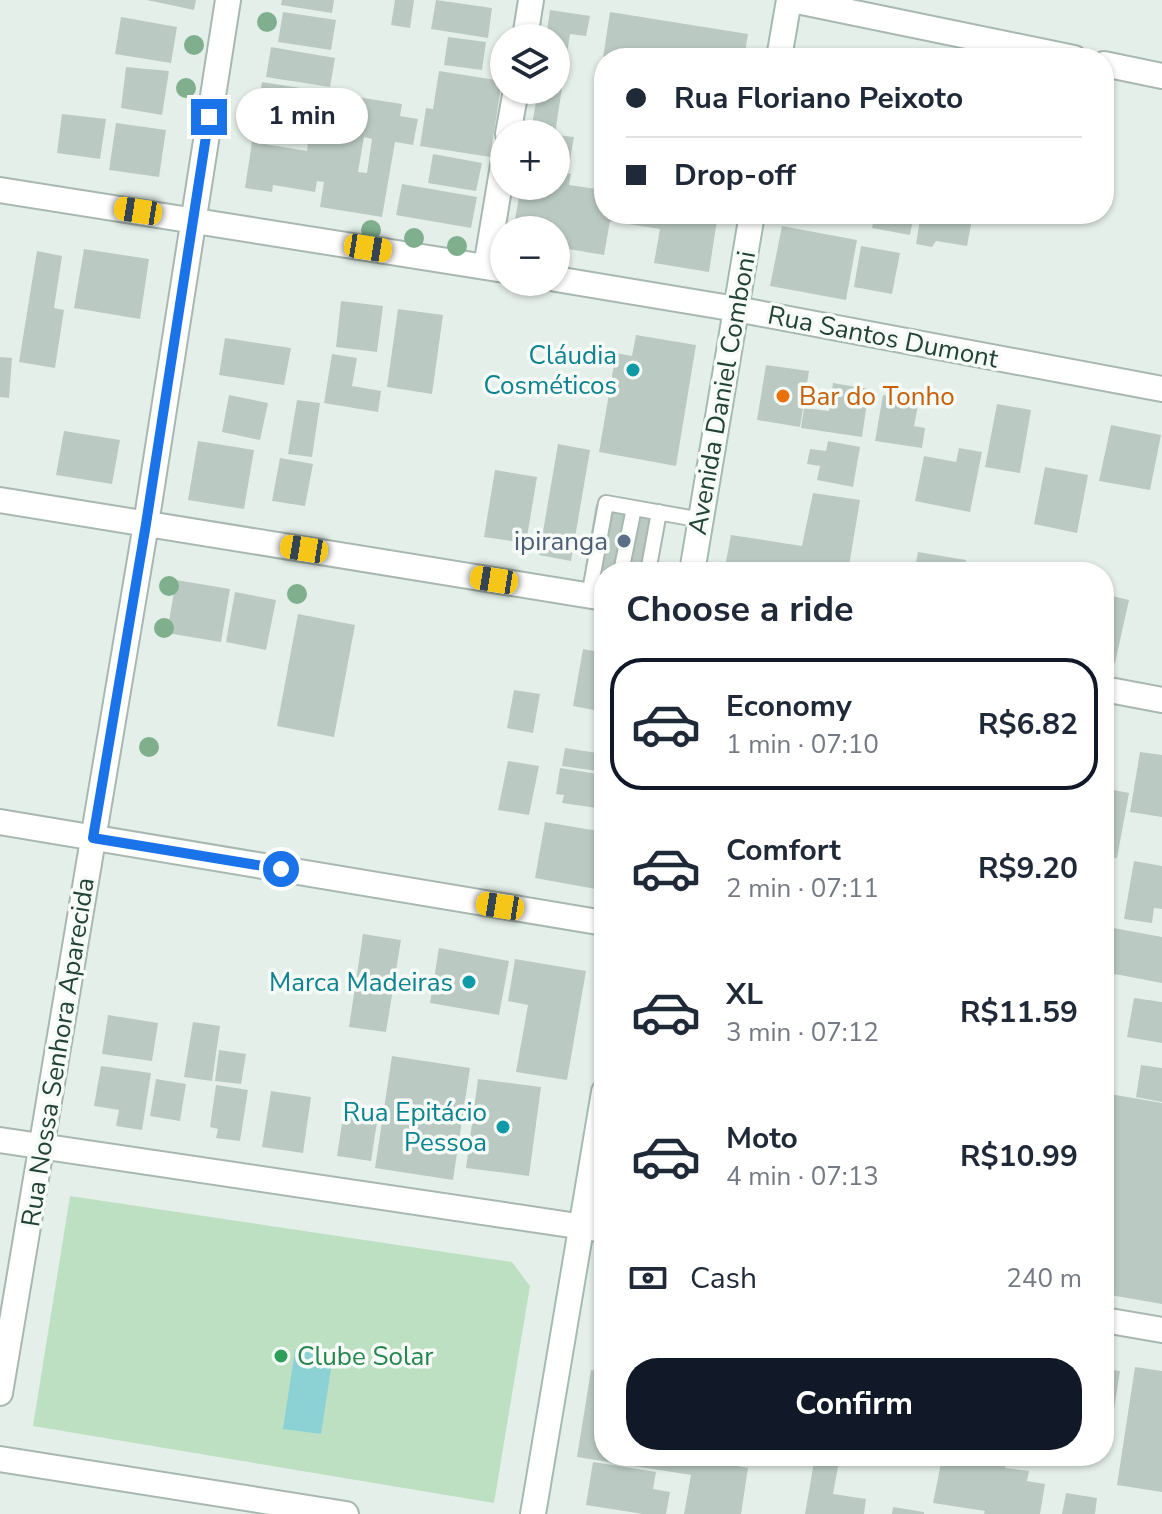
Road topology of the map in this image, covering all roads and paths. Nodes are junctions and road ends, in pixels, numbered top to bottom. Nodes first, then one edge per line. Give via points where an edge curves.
1 (228, 0) edge
2 (531, 0) edge
3 (791, 0) edge
4 (527, 24) edge
5 (781, 48) edge
6 (1025, 48) edge
7 (1114, 66) edge
8 (1162, 76) edge
9 (0, 190) edge
10 (193, 220) junction
11 (750, 224) edge
12 (490, 267) edge
13 (570, 281) edge
14 (736, 309) junction
15 (1162, 389) edge
16 (0, 500) edge
17 (634, 508) junction
18 (659, 512) junction
19 (702, 520) junction
20 (146, 524) junction
21 (600, 562) edge
22 (623, 562) edge
23 (650, 562) edge
24 (694, 562) edge
25 (594, 597) edge
26 (1114, 691) edge
27 (1162, 700) edge
28 (0, 822) edge
29 (93, 838) junction
30 (594, 921) edge
31 (0, 1140) edge
32 (43, 1147) junction
33 (593, 1228) edge
34 (1114, 1322) edge
35 (1162, 1330) edge
36 (0, 1393) edge
37 (0, 1459) edge
38 (346, 1514) edge
39 (533, 1514) edge

1 - 10 street, Rua Nossa Senhora Aparecida
2 - 4 street
3 - 5 street
3 - 6 street
7 - 8 street
9 - 10 street
10 - 12 street
10 - 20 street, Rua Nossa Senhora Aparecida
11 - 14 street, Avenida Daniel Comboni
13 - 14 street, Rua Santos Dumont
14 - 15 street, Rua Santos Dumont
14 - 19 street, Avenida Daniel Comboni
16 - 20 street
17 - 18 lane
17 - 21 lane via 606,503
17 - 22 lane
18 - 19 lane
18 - 23 lane
19 - 24 street, Avenida Daniel Comboni
20 - 25 street
20 - 29 street, Rua Nossa Senhora Aparecida
26 - 27 street
28 - 29 street
29 - 30 street
29 - 32 street, Rua Nossa Senhora Aparecida
31 - 32 street
32 - 33 street
32 - 36 street, Rua Nossa Senhora Aparecida
33 - 39 street
34 - 35 street
37 - 38 street

